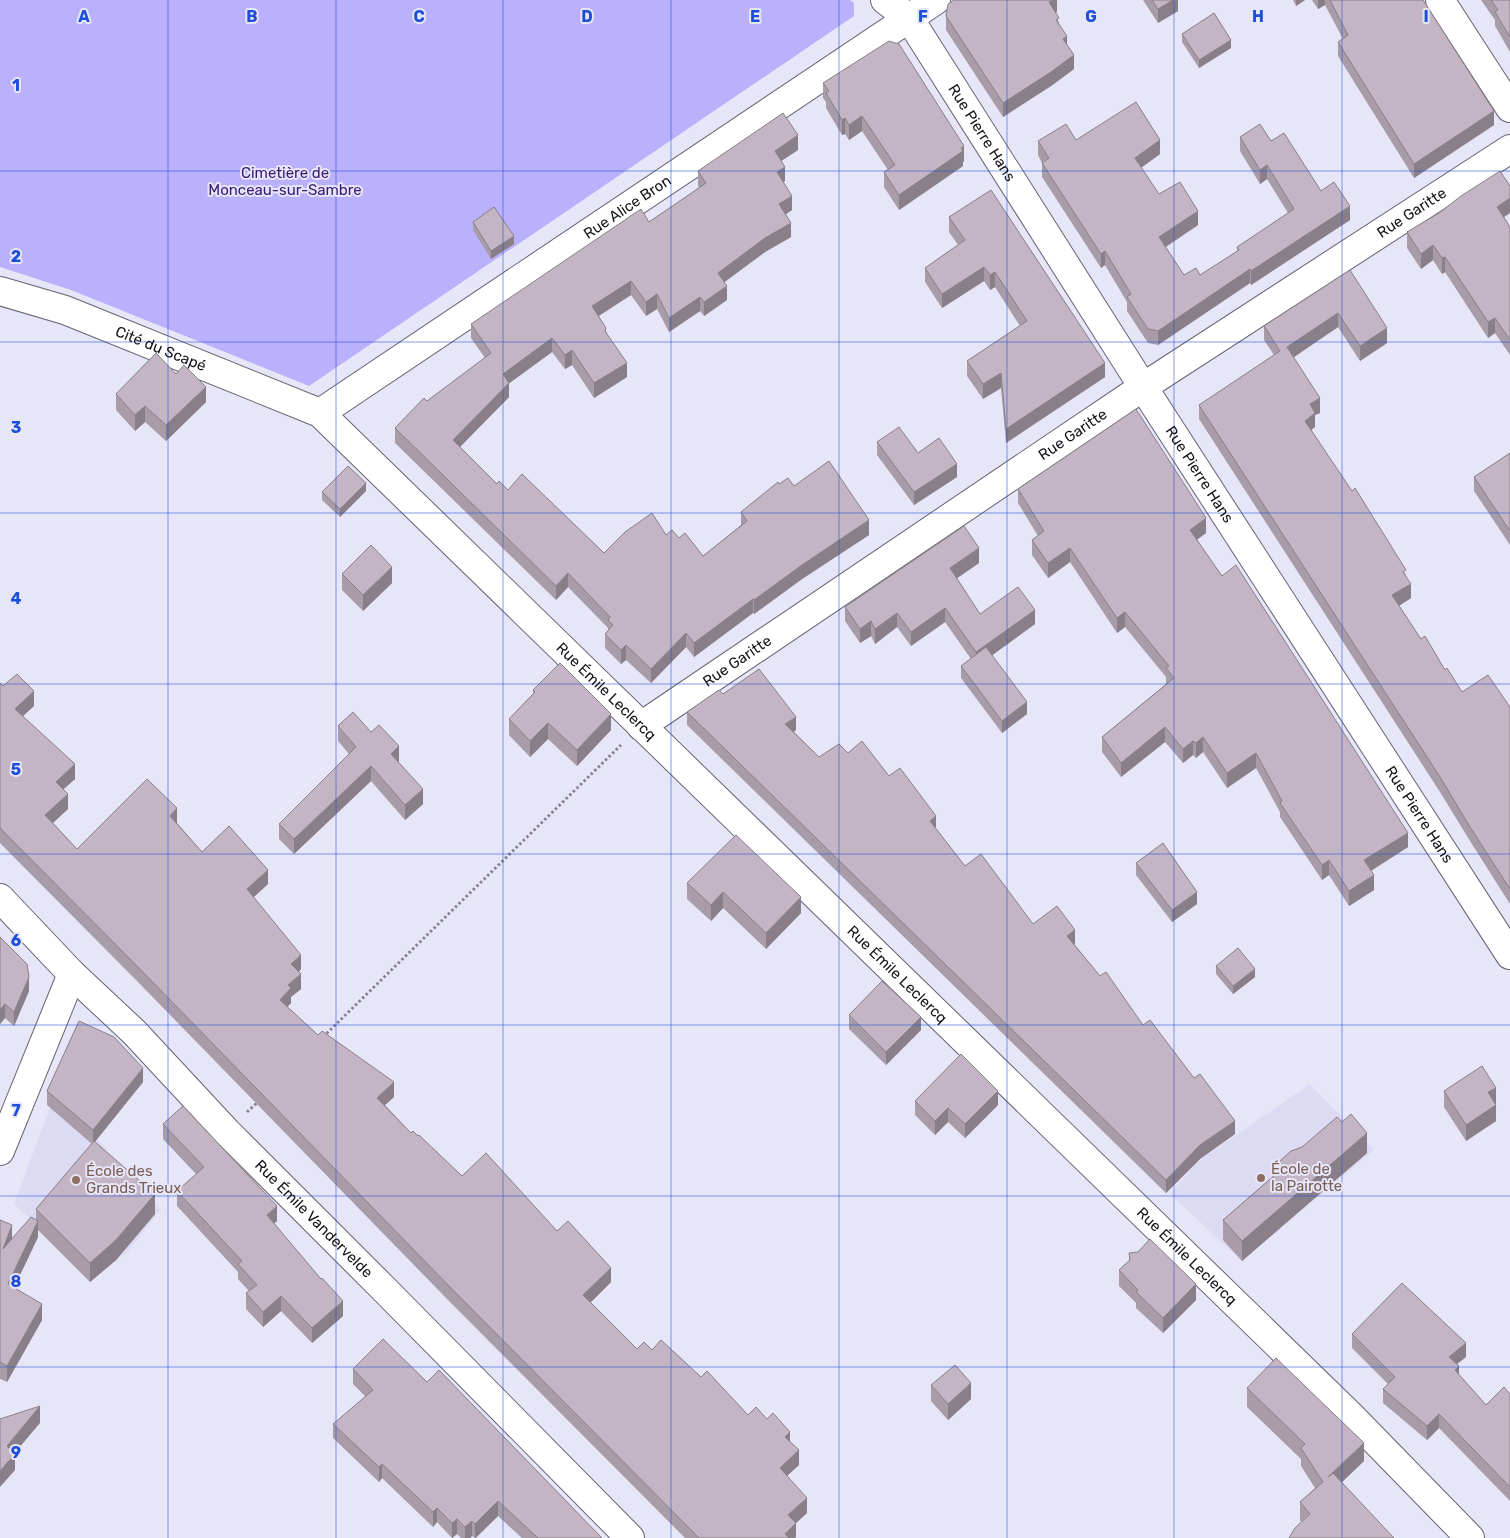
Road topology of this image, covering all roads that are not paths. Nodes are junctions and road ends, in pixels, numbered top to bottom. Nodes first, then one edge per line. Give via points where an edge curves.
1 (886, 0) edge
2 (936, 0) edge
3 (1440, 0) edge
4 (909, 18) junction
5 (1510, 108) edge
6 (1510, 149) edge
7 (0, 292) edge
8 (1143, 388) junction
9 (320, 413) junction
10 (641, 726) junction
11 (0, 898) edge
12 (1510, 955) edge
13 (72, 974) junction
14 (0, 1151) edge
15 (630, 1538) edge
16 (1470, 1538) edge

1 - 4 street, Rue Pierre Hans
2 - 4 street, Rue Alice Bron
3 - 5 street
4 - 8 street, Rue Pierre Hans
4 - 9 street, Rue Alice Bron
6 - 8 street, Rue Garitte
7 - 9 street, Cité du Scapé via 65,310
8 - 10 street, Rue Garitte
8 - 12 street, Rue Pierre Hans
9 - 10 street, Rue Émile Leclercq
10 - 16 street, Rue Émile Leclercq via 1351,1416
11 - 13 street, Rue Émile Vandervelde
13 - 14 street
13 - 15 street, Rue Émile Vandervelde via 134,1032 227,1132

